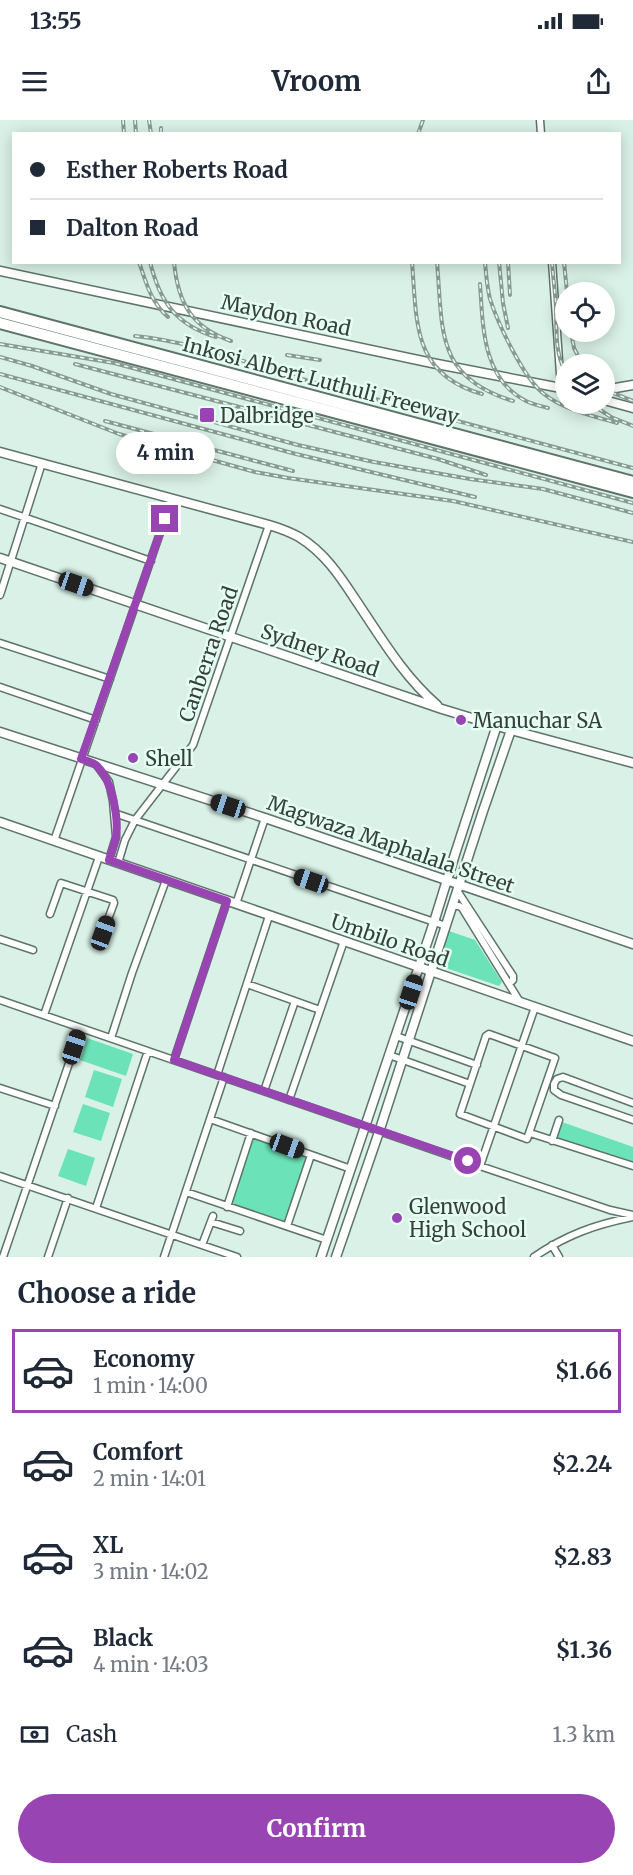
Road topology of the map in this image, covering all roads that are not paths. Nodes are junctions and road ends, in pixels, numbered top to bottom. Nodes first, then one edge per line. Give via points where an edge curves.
1 (552, 264) edge
2 (0, 271) edge
3 (0, 316) edge
4 (560, 354) edge
5 (633, 385) edge
6 (555, 386) edge
7 (615, 388) edge
8 (618, 388) junction
9 (615, 404) edge
10 (618, 405) junction
11 (633, 408) edge
12 (0, 452) edge
13 (42, 463) junction
14 (633, 482) edge
15 (633, 492) edge
16 (172, 498) junction
17 (0, 509) edge
18 (25, 517) junction
19 (269, 525) junction
20 (0, 558) edge
21 (151, 561) junction
22 (11, 562) junction
23 (0, 595) edge
24 (136, 605) junction
25 (231, 637) junction
26 (0, 642) edge
27 (110, 679) junction
28 (0, 687) edge
29 (442, 709) junction
30 (96, 720) junction
31 (497, 725) junction
32 (512, 730) junction
33 (2, 733) edge
34 (0, 742) edge
35 (81, 759) junction
36 (633, 763) edge
37 (96, 764) junction
38 (163, 785) junction
39 (471, 807) junction
40 (483, 811) junction
41 (114, 813) junction
42 (265, 818) junction
43 (135, 820) junction
44 (0, 822) edge
45 (54, 841) junction
46 (99, 857) junction
47 (109, 860) junction
48 (251, 860) junction
49 (118, 863) junction
50 (166, 880) junction
51 (447, 880) junction
52 (459, 888) junction
53 (87, 891) junction
54 (232, 903) junction
55 (453, 906) junction
56 (50, 914) dead end
57 (269, 916) junction
58 (435, 922) junction
59 (446, 926) junction
60 (103, 933) dead end
61 (0, 939) edge
62 (484, 939) junction
63 (344, 941) junction
64 (633, 944) edge
65 (33, 950) dead end
66 (419, 967) junction
67 (432, 972) junction
68 (247, 984) junction
69 (0, 1000) edge
70 (295, 1001) junction
71 (520, 1002) junction
72 (535, 1007) junction
73 (320, 1010) junction
74 (44, 1015) junction
75 (81, 1028) junction
76 (396, 1036) junction
77 (111, 1038) junction
78 (409, 1041) junction
79 (633, 1041) edge
80 (522, 1046) junction
81 (148, 1051) junction
82 (389, 1055) junction
83 (174, 1060) junction
84 (403, 1060) junction
85 (477, 1065) junction
86 (221, 1076) junction
87 (470, 1084) junction
88 (0, 1088) edge
89 (264, 1091) junction
90 (613, 1096) junction
91 (289, 1100) junction
92 (633, 1103) edge
93 (55, 1107) junction
94 (608, 1111) junction
95 (210, 1119) junction
96 (559, 1120) dead end
97 (633, 1120) edge
98 (365, 1126) junction
99 (494, 1127) junction
100 (379, 1132) junction
101 (251, 1133) junction
102 (530, 1133) junction
103 (552, 1141) junction
104 (311, 1155) junction
105 (480, 1166) junction
106 (633, 1166) edge
107 (351, 1169) junction
108 (0, 1176) edge
109 (28, 1185) junction
110 (186, 1192) junction
111 (68, 1198) junction
112 (227, 1207) junction
113 (96, 1208) junction
114 (610, 1210) junction
115 (633, 1216) edge
116 (601, 1224) junction
117 (287, 1226) junction
118 (240, 1231) dead end
119 (171, 1234) junction
120 (327, 1240) junction
121 (202, 1245) junction
122 (552, 1245) junction
123 (3, 1257) edge
124 (48, 1257) edge
125 (164, 1257) edge
126 (237, 1257) edge
127 (321, 1257) edge
128 (336, 1257) edge
129 (534, 1257) edge
130 (559, 1257) edge

1 - 4 street
2 - 6 street, Maydon Road
3 - 14 highway, Inkosi Albert Luthuli Freeway via 38,322
3 - 15 highway, Inkosi Albert Luthuli Freeway via 18,327
5 - 8 street
7 - 8 street
8 - 10 street
9 - 10 street
10 - 11 street
12 - 13 street
13 - 16 street
13 - 18 street
16 - 19 street
16 - 21 street
17 - 18 street
18 - 21 street
18 - 22 street
19 - 25 street, Canberra Road
19 - 29 street via 300,538 327,561 402,669
20 - 22 street, Sydney Road
21 - 24 street
22 - 23 street
22 - 24 street, Sydney Road
24 - 25 street, Sydney Road
24 - 27 street
25 - 29 street, Sydney Road
25 - 38 street, Canberra Road via 194,745
26 - 27 street
27 - 30 street
28 - 30 street
29 - 31 street, Sydney Road
30 - 35 street
31 - 32 street, Sydney Road
31 - 39 street
32 - 36 street, Sydney Road
32 - 40 street
33 - 34 street
33 - 35 street, Magwaza Maphalala Street
35 - 37 street, Magwaza Maphalala Street
35 - 45 street
37 - 38 street, Magwaza Maphalala Street
37 - 41 street via 109,782
38 - 42 street, Magwaza Maphalala Street
38 - 43 street, Canberra Road
39 - 40 street
39 - 51 street
40 - 52 street
41 - 43 street
41 - 47 street via 116,837
42 - 48 street
42 - 51 street, Magwaza Maphalala Street
43 - 48 street
43 - 49 street, Canberra Road
44 - 45 street, Umbilo Road
45 - 46 street, Umbilo Road
46 - 47 street, Umbilo Road
46 - 53 street
47 - 49 street, Umbilo Road
48 - 54 street
48 - 58 street
49 - 50 street, Umbilo Road
50 - 54 street, Umbilo Road
50 - 77 street
51 - 52 street, Magwaza Maphalala Street
51 - 58 street
52 - 55 street
52 - 62 street
52 - 64 street, Magwaza Maphalala Street
53 - 56 street via 61,883
53 - 60 street via 114,901
53 - 74 street
54 - 57 street, Umbilo Road
54 - 83 street
55 - 59 street
55 - 62 street via 462,908
57 - 63 street, Umbilo Road
57 - 68 street
58 - 59 street
58 - 66 street
59 - 67 street
61 - 65 street
62 - 71 street via 513,978 509,984
63 - 66 street, Umbilo Road
63 - 73 street
66 - 67 street, Umbilo Road
66 - 76 street
67 - 71 street, Umbilo Road
67 - 78 street
68 - 70 street
68 - 86 street
69 - 74 street
70 - 73 street
70 - 89 street
71 - 72 street, Umbilo Road
72 - 79 street, Umbilo Road
72 - 80 street
73 - 91 street
74 - 75 street
75 - 77 street
75 - 93 street
76 - 78 street
76 - 82 street
77 - 81 street
78 - 84 street
78 - 85 street
80 - 85 street via 488,1035
80 - 99 street
80 - 102 street via 555,1058
81 - 83 street
81 - 113 street
82 - 84 street
82 - 98 street
83 - 86 street
84 - 87 street
84 - 100 street
85 - 87 street
86 - 89 street
86 - 95 street
87 - 99 street via 460,1115
88 - 93 street
89 - 91 street
90 - 92 street
90 - 94 street
90 - 94 street via 563,1077 554,1084 555,1092 561,1095
91 - 98 street
93 - 109 street
94 - 97 street
95 - 101 street
95 - 110 street
96 - 103 street
98 - 100 street
98 - 107 street
99 - 102 street via 526,1139
99 - 105 street
100 - 105 street
100 - 128 street
101 - 104 street
101 - 112 street
102 - 103 street
103 - 106 street
104 - 107 street
104 - 117 street
105 - 114 street
107 - 120 street
108 - 109 street
109 - 111 street
109 - 123 street
110 - 112 street
110 - 119 street
111 - 113 street
111 - 124 street
112 - 117 street
113 - 119 street
114 - 115 street
114 - 116 street
115 - 116 street
116 - 122 street
117 - 120 street
118 - 121 street via 212,1219
119 - 121 street
119 - 125 street
120 - 127 street
121 - 126 street
122 - 129 street
122 - 130 street

